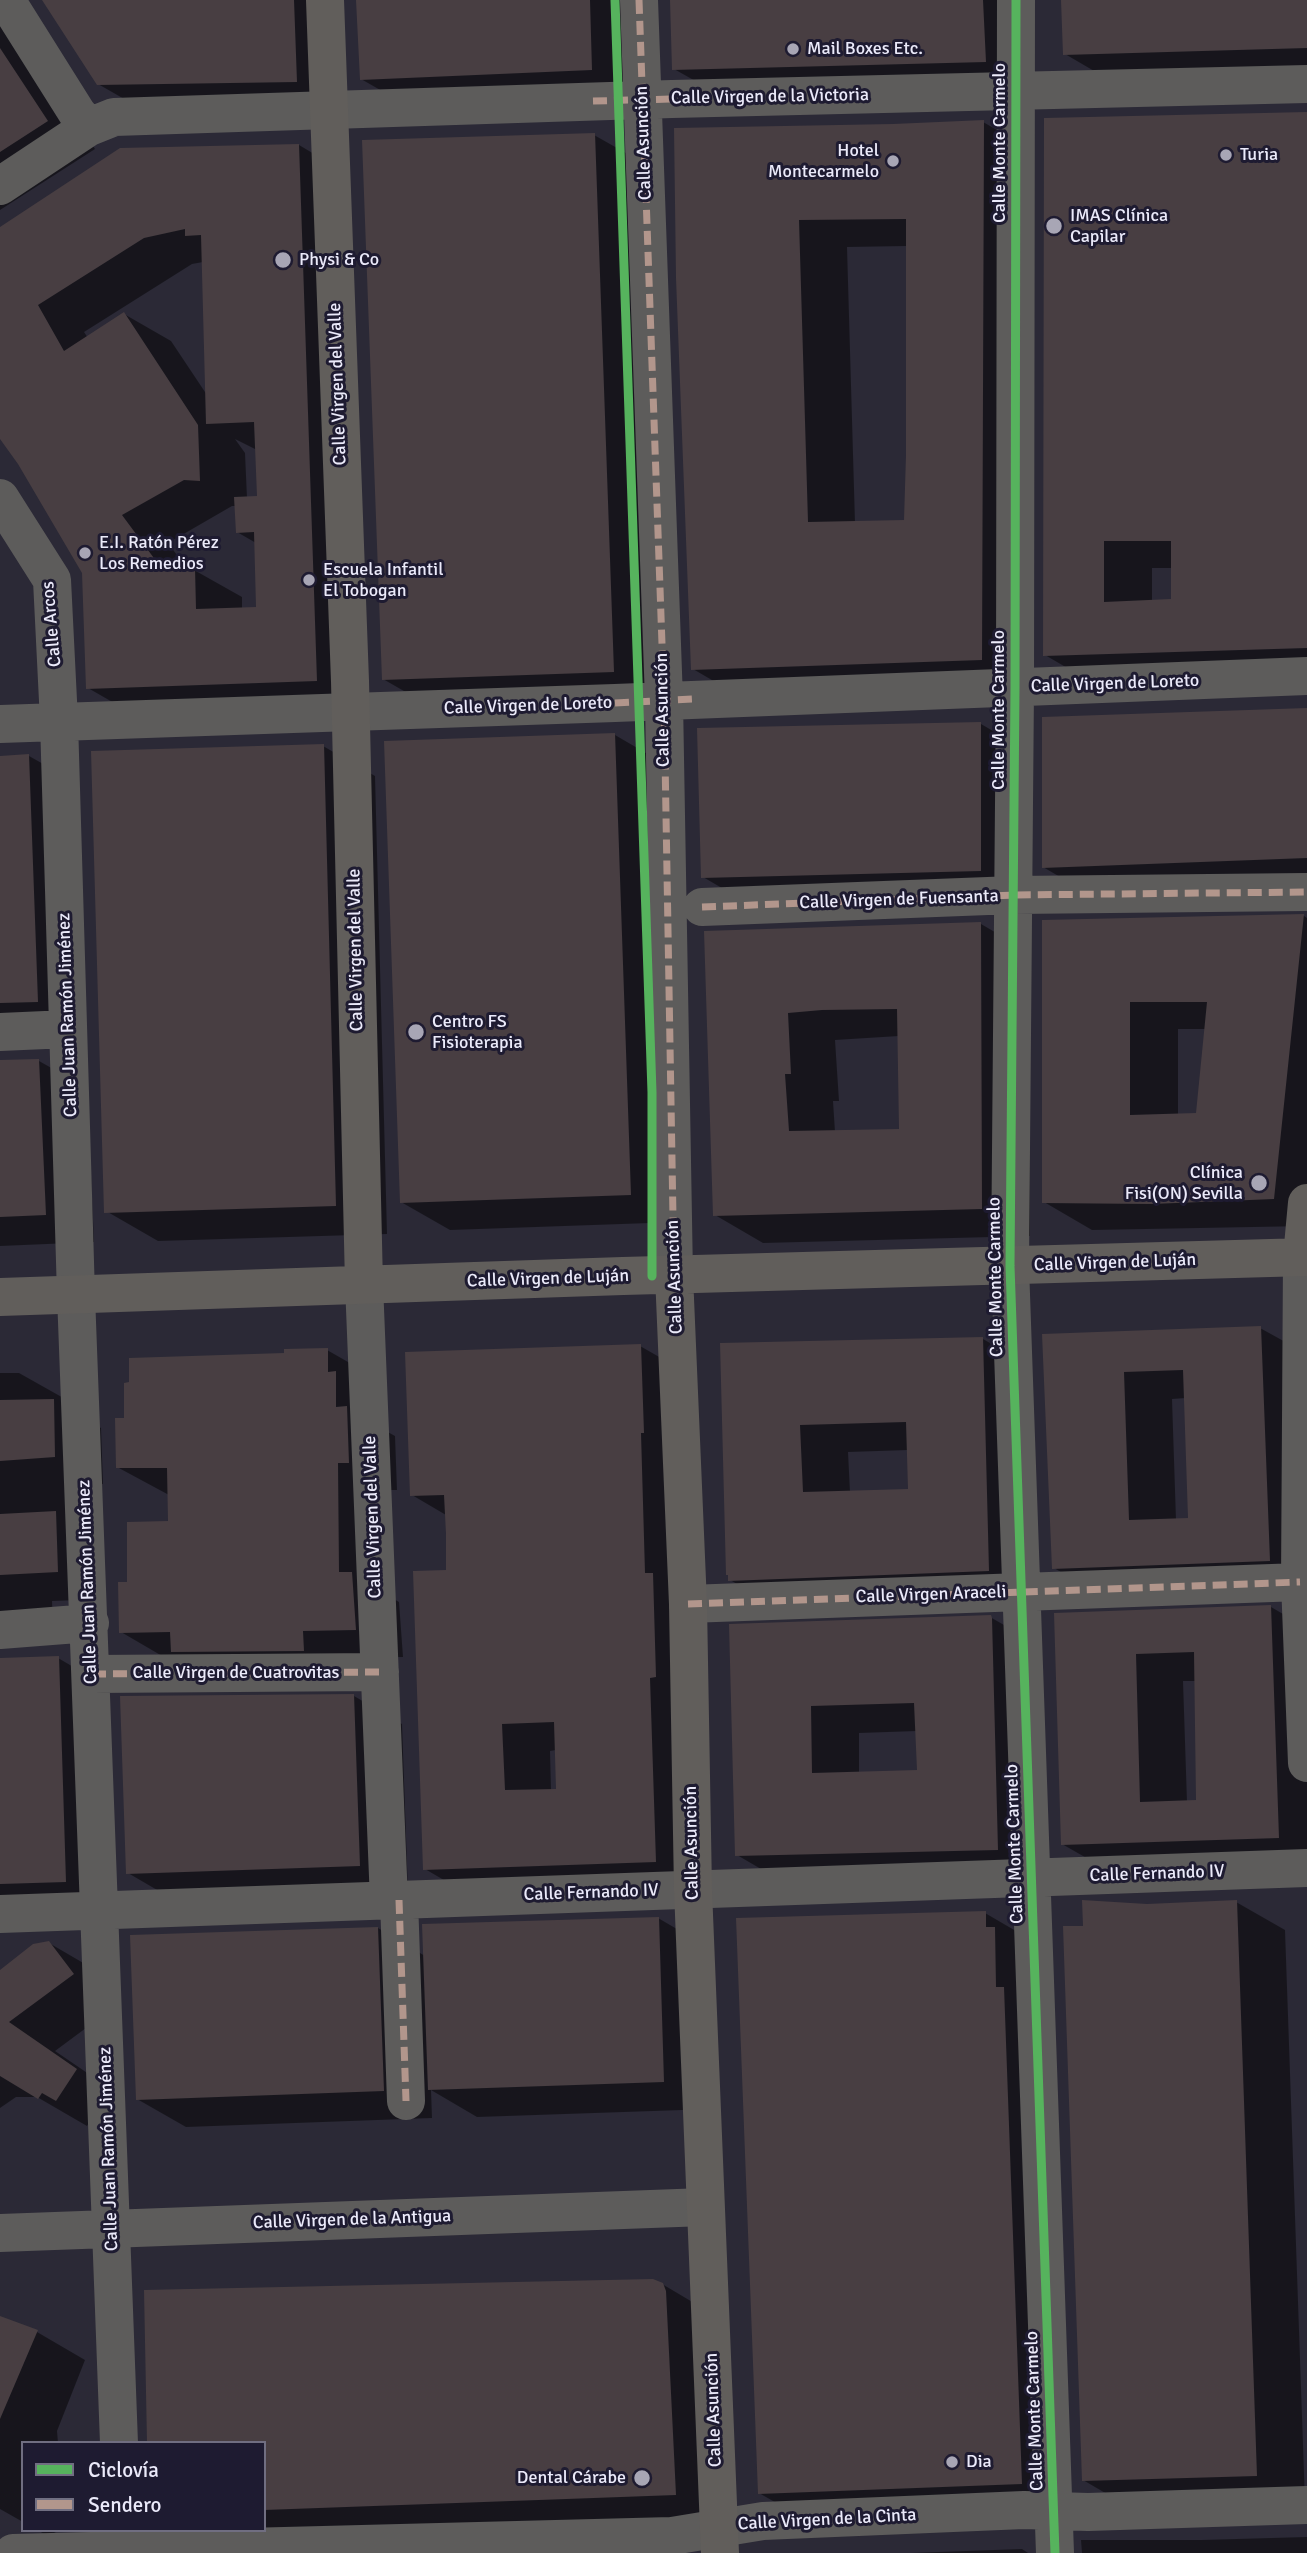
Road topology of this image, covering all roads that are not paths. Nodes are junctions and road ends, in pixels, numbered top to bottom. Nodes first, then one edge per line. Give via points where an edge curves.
1 (6, 0) edge
2 (325, 0) edge
3 (639, 0) edge
4 (1016, 0) edge
5 (1307, 84) edge
6 (1017, 92) junction
7 (642, 100) junction
8 (327, 110) junction
9 (89, 127) junction
10 (0, 186) edge
11 (0, 498) edge
12 (1307, 676) edge
13 (1015, 688) junction
14 (664, 700) junction
15 (351, 713) junction
16 (58, 721) junction
17 (0, 724) edge
18 (1307, 892) edge
19 (1014, 895) junction
20 (702, 907) dead end
21 (68, 1029) junction
22 (0, 1032) edge
23 (1307, 1203) edge
24 (1304, 1257) edge
25 (1010, 1266) junction
26 (674, 1275) junction
27 (364, 1284) junction
28 (76, 1295) junction
29 (0, 1297) edge
30 (1023, 1592) junction
31 (688, 1604) junction
32 (1303, 1606) edge
33 (90, 1623) junction
34 (0, 1630) edge
35 (380, 1672) junction
36 (92, 1674) junction
37 (1307, 1763) edge
38 (1307, 1868) edge
39 (1032, 1878) junction
40 (693, 1890) junction
41 (394, 1900) junction
42 (100, 1911) junction
43 (0, 1914) edge
44 (406, 2101) dead end
45 (705, 2207) junction
46 (112, 2229) junction
47 (0, 2233) edge
48 (120, 2441) edge
49 (1307, 2505) edge
50 (1053, 2510) junction
51 (720, 2540) edge
52 (123, 2544) edge
53 (13, 2553) edge
54 (1055, 2553) edge

1 - 9 street
2 - 8 street, Calle Virgen del Valle
3 - 7 street, Calle Asunción
4 - 6 street, Calle Monte Carmelo
5 - 6 street, Calle Virgen de la Victoria
6 - 7 street, Calle Virgen de la Victoria
6 - 13 street, Calle Monte Carmelo
7 - 8 street, Calle Virgen de la Victoria
7 - 14 street, Calle Asunción
8 - 9 street, Calle Virgen de la Victoria via 114,117
8 - 15 street, Calle Virgen del Valle
9 - 10 street, Calle Virgen de la Victoria
11 - 16 street, Calle Arcos via 52,580
12 - 13 street, Calle Virgen de Loreto
13 - 14 street, Calle Virgen de Loreto
13 - 19 street, Calle Monte Carmelo
14 - 15 street, Calle Virgen de Loreto
14 - 26 street, Calle Asunción
15 - 16 street, Calle Virgen de Loreto
15 - 27 street, Calle Virgen del Valle
16 - 17 street, Calle Virgen de Loreto
16 - 21 street, Calle Juan Ramón Jiménez
18 - 19 street, Calle Virgen de Fuensanta
19 - 20 street, Calle Virgen de Fuensanta
19 - 25 street, Calle Monte Carmelo
21 - 22 street
21 - 28 street, Calle Juan Ramón Jiménez
23 - 24 street
24 - 25 street, Calle Virgen de Luján
24 - 32 street
25 - 26 street, Calle Virgen de Luján
25 - 30 street, Calle Monte Carmelo
26 - 27 street, Calle Virgen de Luján
26 - 31 street, Calle Asunción
27 - 28 street, Calle Virgen de Luján
27 - 35 street, Calle Virgen del Valle
28 - 29 street, Calle Virgen de Luján
28 - 33 street, Calle Juan Ramón Jiménez
30 - 31 street, Calle Virgen Araceli
30 - 32 street, Calle Virgen Araceli
30 - 39 street, Calle Monte Carmelo
31 - 40 street, Calle Asunción
32 - 37 street
33 - 34 street
33 - 36 street, Calle Juan Ramón Jiménez
35 - 36 street, Calle Virgen de Cuatrovitas
35 - 41 street, Calle Virgen del Valle
36 - 42 street, Calle Juan Ramón Jiménez
38 - 39 street, Calle Fernando IV
39 - 40 street, Calle Fernando IV
39 - 50 street, Calle Monte Carmelo
40 - 41 street, Calle Fernando IV
40 - 45 street, Calle Asunción
41 - 42 street, Calle Fernando IV
41 - 44 street, Calle Virgen del Valle
42 - 43 street, Calle Fernando IV
42 - 46 street, Calle Juan Ramón Jiménez
45 - 46 street, Calle Virgen de la Antigua
45 - 51 street, Calle Asunción
46 - 47 street, Calle Virgen de la Antigua
46 - 48 street, Calle Juan Ramón Jiménez
49 - 50 street, Calle Virgen de la Cinta
50 - 51 street, Calle Virgen de la Cinta via 763,2521
50 - 54 street, Calle Monte Carmelo
51 - 52 street, Calle Virgen de la Cinta via 672,2536
52 - 53 street, Calle Virgen de la Cinta

